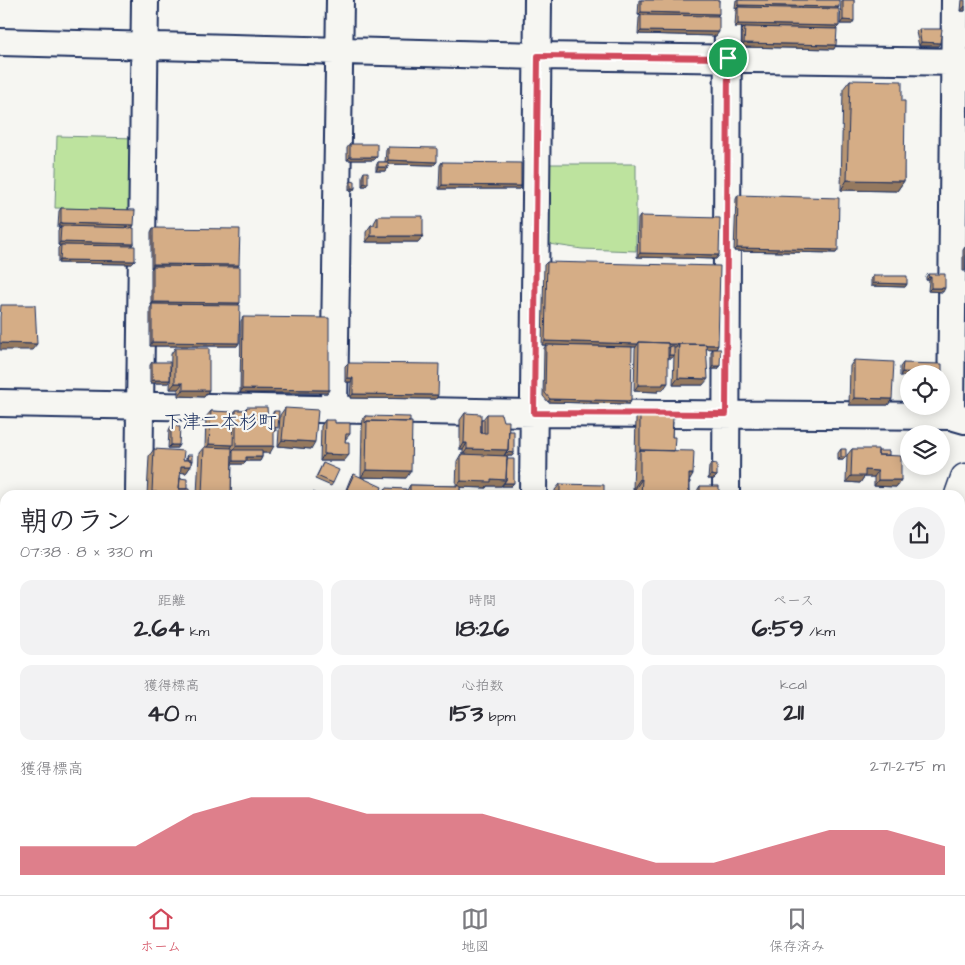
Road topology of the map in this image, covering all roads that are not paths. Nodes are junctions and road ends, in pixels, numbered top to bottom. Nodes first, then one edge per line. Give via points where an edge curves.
1 (145, 0) edge
2 (340, 0) edge
3 (538, 0) edge
4 (728, 0) edge
5 (955, 0) edge
6 (0, 42) edge
7 (144, 46) junction
8 (340, 51) junction
9 (538, 56) junction
10 (728, 58) junction
11 (960, 62) edge
12 (0, 404) edge
13 (140, 406) junction
14 (334, 410) junction
15 (534, 413) junction
16 (726, 414) junction
17 (958, 418) edge
18 (965, 478) edge
19 (139, 490) edge
20 (533, 490) edge
21 (726, 490) edge
22 (961, 490) edge

1 - 7 street
2 - 8 street
3 - 9 street
4 - 10 street
5 - 11 street
6 - 7 street
7 - 8 street
7 - 13 street
8 - 9 street
8 - 14 street
9 - 10 street
9 - 15 street
10 - 11 street
10 - 16 street
11 - 17 street
12 - 13 street
13 - 14 street
13 - 19 street
14 - 15 street
15 - 16 street
15 - 20 street
16 - 17 street
16 - 21 street
18 - 22 main road

